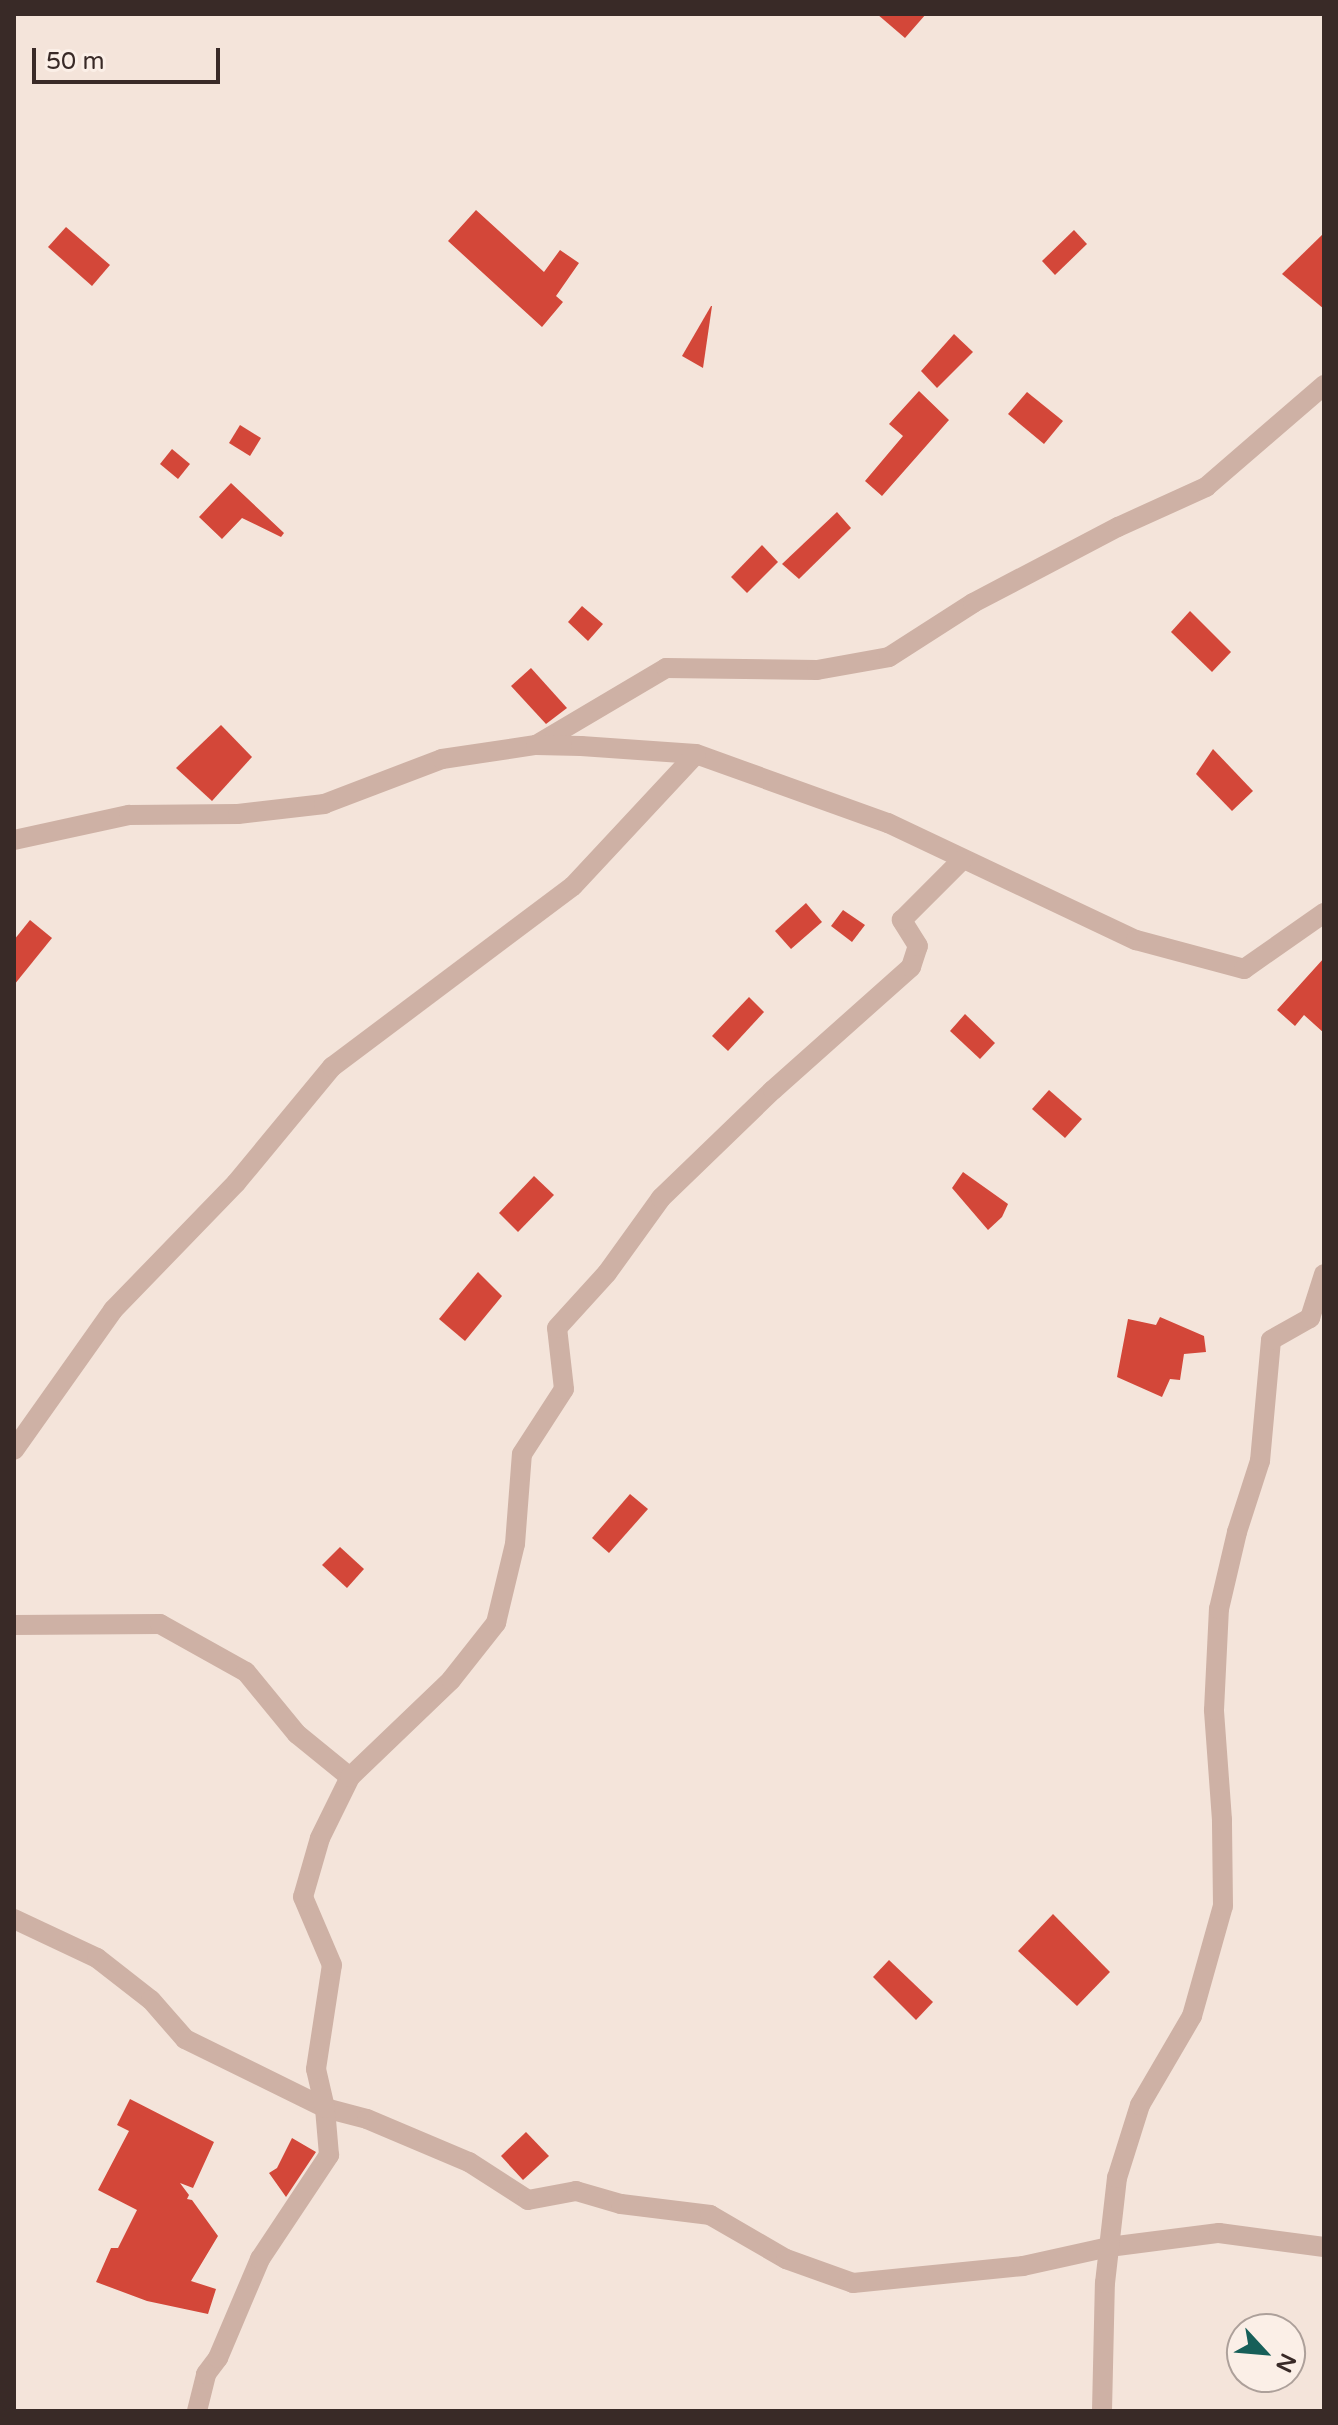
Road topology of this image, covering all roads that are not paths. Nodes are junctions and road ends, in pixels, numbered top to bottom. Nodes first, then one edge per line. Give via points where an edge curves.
1 (1324, 385) edge
2 (536, 745) junction
3 (696, 754) junction
4 (14, 840) edge
5 (963, 859) junction
6 (1324, 913) edge
7 (1324, 1274) edge
8 (14, 1450) edge
9 (14, 1625) edge
10 (350, 1777) junction
11 (14, 1919) edge
12 (325, 2108) junction
13 (1109, 2247) junction
14 (1324, 2247) edge
15 (197, 2411) edge
16 (1102, 2411) edge

1 - 2 street via 1206,487 973,603 889,657 817,670 666,668
2 - 3 street
2 - 4 street via 442,759 324,804 238,814 129,815
3 - 5 street via 888,823
3 - 8 street via 573,886 332,1067 236,1183 113,1310
5 - 6 street via 1136,940 1244,969
5 - 10 street via 902,920 918,946 911,967 661,1198 607,1273 557,1328 564,1389 522,1454 515,1544 496,1623 451,1680
7 - 13 street via 1310,1318 1271,1340 1260,1461 1219,1609 1214,1710 1223,1906 1192,2016 1140,2105 1117,2178
9 - 10 street via 160,1624 246,1672 297,1734
10 - 12 street via 320,1838 303,1897 332,1965 316,2069
11 - 12 street via 97,1958 151,2000 185,2039
12 - 13 street via 367,2119 469,2162 528,2200 576,2191 621,2204 710,2215 786,2259 853,2283 1023,2266
12 - 15 street via 329,2155 260,2259 218,2358 206,2374
13 - 14 street via 1219,2233
13 - 16 street

